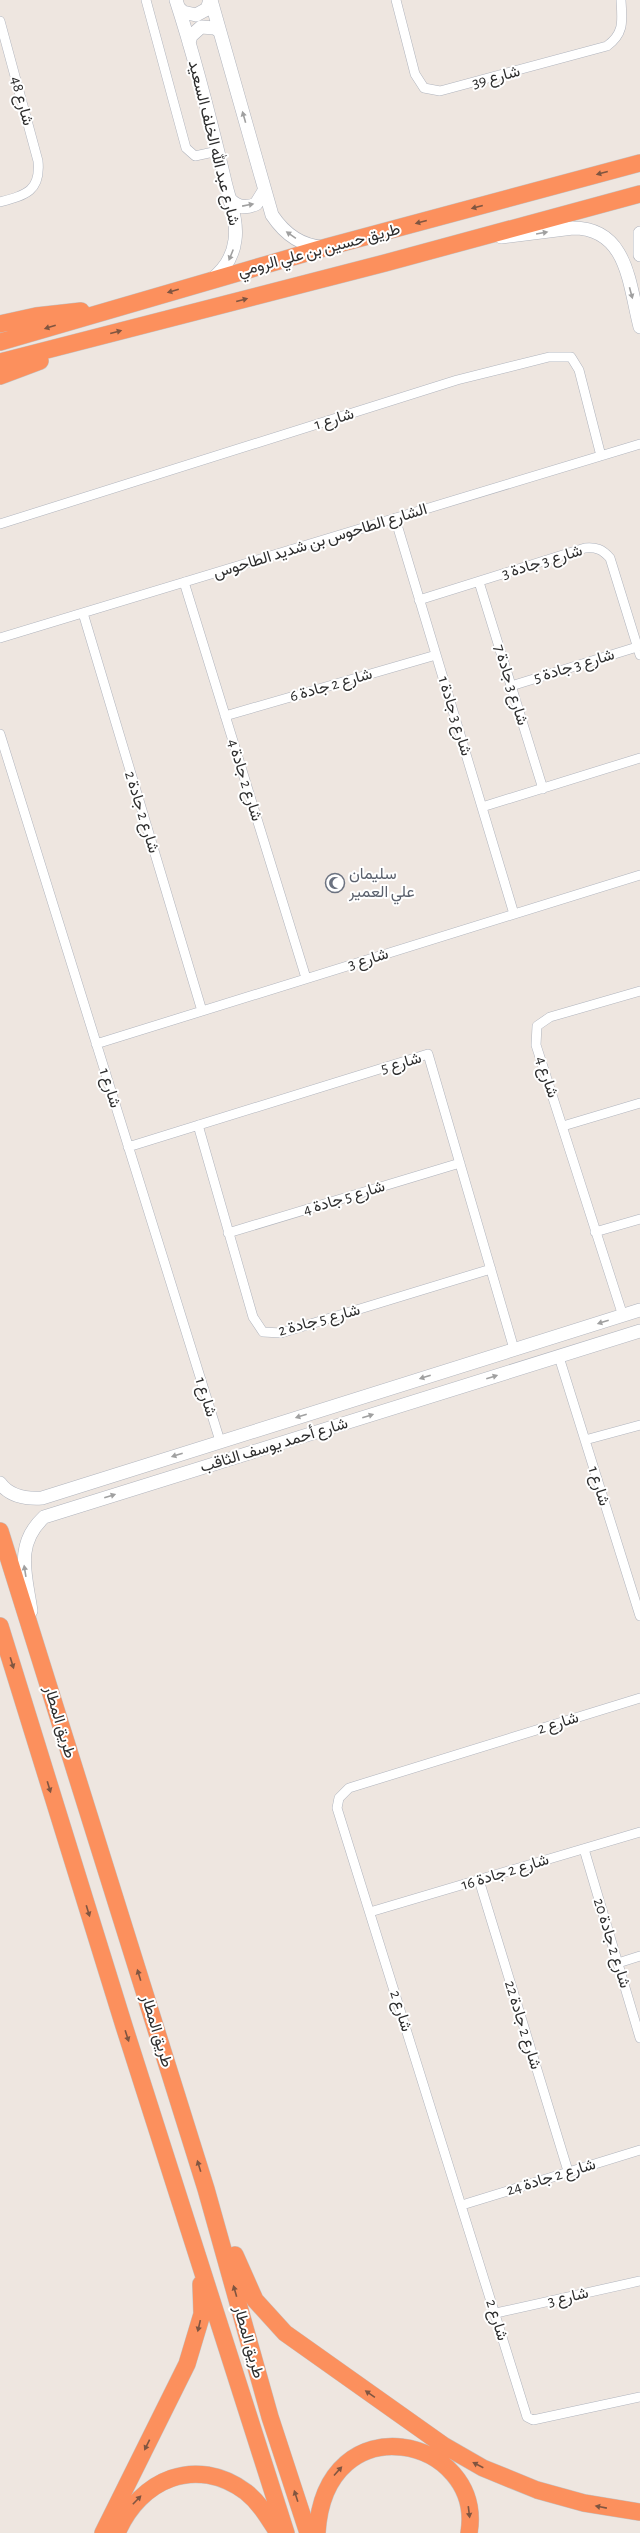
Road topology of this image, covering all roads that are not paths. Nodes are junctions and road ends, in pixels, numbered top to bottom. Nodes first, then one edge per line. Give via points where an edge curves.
1 (146, 0) edge
2 (211, 0) edge
3 (396, 0) edge
4 (621, 0) edge
5 (178, 4) edge
6 (0, 21) edge
7 (220, 32) junction
8 (189, 43) junction
9 (218, 151) junction
10 (640, 163) edge
11 (264, 191) junction
12 (640, 194) edge
13 (229, 198) junction
14 (0, 202) edge
15 (640, 233) edge
16 (475, 238) junction
17 (327, 248) junction
18 (640, 255) edge
19 (211, 280) junction
20 (101, 311) junction
21 (0, 324) edge
22 (640, 326) edge
23 (0, 342) edge
24 (78, 342) junction
25 (0, 362) edge
26 (0, 376) edge
27 (640, 444) edge
28 (601, 456) junction
29 (395, 518) junction
30 (0, 524) edge
31 (184, 582) junction
32 (479, 582) junction
33 (419, 600) junction
34 (83, 613) junction
35 (0, 638) edge
36 (639, 651) edge
37 (436, 654) junction
38 (511, 686) junction
39 (225, 716) junction
40 (0, 734) edge
41 (640, 758) edge
42 (543, 788) junction
43 (482, 807) junction
44 (640, 875) edge
45 (514, 914) junction
46 (306, 978) junction
47 (640, 991) edge
48 (202, 1011) junction
49 (96, 1044) junction
50 (640, 1103) edge
51 (198, 1125) junction
52 (563, 1126) junction
53 (128, 1147) junction
54 (460, 1163) junction
55 (640, 1220) edge
56 (595, 1232) junction
57 (228, 1233) junction
58 (491, 1269) junction
59 (640, 1310) edge
60 (622, 1316) junction
61 (640, 1331) edge
62 (514, 1349) junction
63 (559, 1356) junction
64 (487, 1357) junction
65 (449, 1391) junction
66 (640, 1425) edge
67 (585, 1440) junction
68 (220, 1441) junction
69 (108, 1476) junction
70 (0, 1483) edge
71 (56, 1512) junction
72 (0, 1531) edge
73 (640, 1614) edge
74 (2, 1634) edge
75 (37, 1651) junction
76 (640, 1698) edge
77 (640, 1832) edge
78 (584, 1848) junction
79 (479, 1880) junction
80 (370, 1912) junction
81 (640, 1956) edge
82 (618, 1963) junction
83 (640, 2038) edge
84 (640, 2150) edge
85 (568, 2171) junction
86 (206, 2189) junction
87 (462, 2205) junction
88 (185, 2220) junction
89 (640, 2281) edge
90 (496, 2313) junction
91 (640, 2397) edge
92 (640, 2512) edge
93 (103, 2533) edge
94 (117, 2533) edge
95 (278, 2533) edge
96 (286, 2533) edge
97 (308, 2533) edge
98 (317, 2533) edge
99 (469, 2533) edge

1 - 9 street via 186,148 195,156
2 - 5 street via 206,9 196,15 183,12
2 - 7 street, شارع عبد الله الخلف السعيد
3 - 4 street, شارع 39 via 414,74 424,88 440,91 607,46 615,40 622,27
5 - 8 street, شارع عبد الله الخلف السعيد
6 - 14 street, شارع 48 via 40,174 27,194
7 - 8 street via 215,28 201,27 191,36
11 -> 7 street, شارع عبد الله الخلف السعيد
8 - 9 street, شارع عبد الله الخلف السعيد
9 - 13 street, شارع عبد الله الخلف السعيد
10 -> 17 highway, طريق حسين بن علي الرومي
13 -> 11 street via 236,205 246,207 256,204
17 -> 11 street, شارع عبد الله الخلف السعيد via 303,243 285,232 272,215
12 - 16 highway, طريق حسين بن علي الرومي
13 -> 19 street, شارع عبد الله الخلف السعيد via 236,232 234,246 228,262
15 - 18 street
16 -> 22 street via 511,237 573,228 603,234 614,244 621,256
24 -> 16 highway, طريق حسين بن علي الرومي
17 - 19 highway, طريق حسين بن علي الرومي
19 -> 20 highway, طريق حسين بن علي الرومي
20 - 21 highway via 52,313
20 -> 23 highway, طريق حسين بن علي الرومي
24 - 25 highway, طريق حسين بن علي الرومي
24 - 26 highway
27 - 28 street, الشارع الطاحوس بن شديد الطاحوس
28 - 29 street, الشارع الطاحوس بن شديد الطاحوس
28 - 30 street, شارع 1 via 579,370 571,357 549,357 457,380
29 - 31 street, الشارع الطاحوس بن شديد الطاحوس
29 - 33 street, شارع 3 جادة 1
31 - 34 street, الشارع الطاحوس بن شديد الطاحوس
31 - 39 street, شارع 2 جادة 4
32 - 33 street, شارع 3 جادة 3
32 - 36 street, شارع 3 جادة 3 via 595,547 604,551 610,558
32 - 38 street, شارع 3 جادة 7
33 - 37 street, شارع 3 جادة 1
34 - 35 street, الشارع الطاحوس بن شديد الطاحوس
34 - 48 street, شارع 2 جادة 2
36 - 38 street, شارع 3 جادة 5
37 - 39 street, شارع 2 جادة 6
37 - 43 street, شارع 3 جادة 1
38 - 42 street, شارع 3 جادة 7
39 - 46 street, شارع 2 جادة 4
40 - 49 street, شارع 1
41 - 42 street
42 - 43 street
43 - 45 street, شارع 3 جادة 1
44 - 45 street, شارع 3
45 - 46 street, شارع 3
46 - 48 street, شارع 3
47 - 52 street, شارع 4 via 550,1017 537,1026 536,1044
48 - 49 street, شارع 3
49 - 53 street, شارع 1
50 - 52 street
51 - 53 street, شارع 5
51 - 54 street, شارع 5 via 428,1054
51 - 57 street, شارع 5 جادة 2
52 - 56 street, شارع 4
53 - 68 street, شارع 1
54 - 57 street, شارع 5 جادة 4
54 - 58 street, شارع 5
55 - 56 street
56 - 60 street, شارع 4
57 - 58 street, شارع 5 جادة 2 via 253,1317 263,1332 281,1333
58 - 62 street, شارع 5
59 - 60 street, شارع أحمد يوسف الثاقب
60 -> 62 street, شارع أحمد يوسف الثاقب
61 - 63 street, شارع أحمد يوسف الثاقب
62 - 64 street, شارع أحمد يوسف الثاقب
65 -> 63 street, شارع أحمد يوسف الثاقب
63 - 67 street, شارع 1
64 - 65 street via 480,1368 447,1381
64 -> 68 street, شارع أحمد يوسف الثاقب
71 -> 65 street, شارع أحمد يوسف الثاقب
66 - 67 street
67 - 73 street, شارع 1
68 -> 69 street, شارع أحمد يوسف الثاقب
69 - 70 street, شارع أحمد يوسف الثاقب via 42,1498 31,1499 9,1492
69 - 71 street via 95,1490 62,1503
75 -> 71 street, شارع أحمد يوسف الثاقب via 23,1560 24,1549 33,1528 44,1517
72 - 75 highway, طريق المطار
74 -> 88 highway, طريق المطار
86 -> 75 highway, طريق المطار
76 - 80 street, شارع 2 via 349,1788 339,1798 337,1808
77 - 78 street, شارع 2 جادة 16
78 - 79 street, شارع 2 جادة 16
78 - 82 street, شارع 2 جادة 20
79 - 80 street, شارع 2 جادة 16
79 - 85 street, شارع 2 جادة 22
80 - 87 street, شارع 2
81 - 82 street
82 - 83 street, شارع 2 جادة 20
84 - 85 street, شارع 2 جادة 24
85 - 87 street, شارع 2 جادة 24
92 -> 86 highway via 605,2508 563,2498 483,2468 418,2429 285,2333 255,2300
97 -> 86 highway, طريق المطار via 270,2417
87 - 90 street, شارع 2
88 -> 93 highway via 202,2289 199,2329 187,2364
88 - 96 highway, طريق المطار
89 - 90 street, شارع 3
90 - 91 street, شارع 2 via 527,2417 533,2420
94 -> 95 highway via 124,2516 136,2500 150,2488 178,2477 200,2475 222,2479 247,2493 259,2505
98 -> 99 highway via 321,2501 340,2469 360,2455 383,2447 395,2446 420,2450 431,2455 449,2471 463,2490 467,2503

